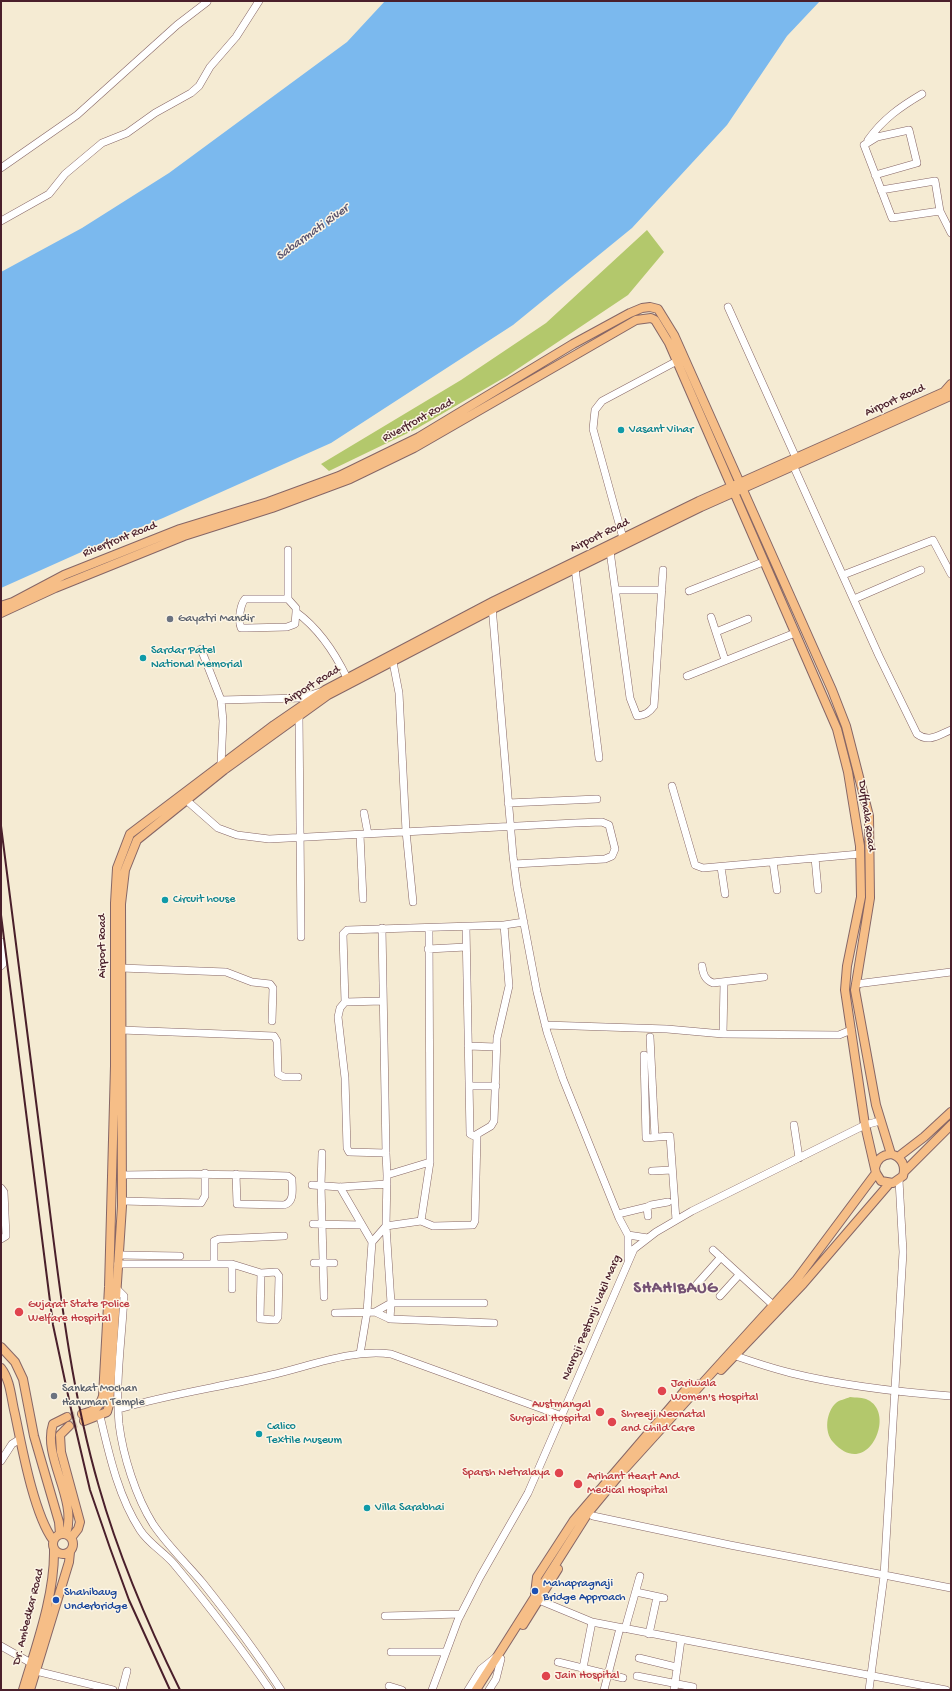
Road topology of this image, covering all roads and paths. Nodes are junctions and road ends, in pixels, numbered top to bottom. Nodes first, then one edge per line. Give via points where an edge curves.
1 (259, 1) edge
2 (206, 2) dead end
3 (922, 94) dead end
4 (864, 145) junction
5 (1, 168) edge
6 (876, 175) junction
7 (881, 190) junction
8 (940, 211) junction
9 (1, 221) edge
10 (951, 233) edge
11 (728, 307) dead end
12 (677, 361) junction
13 (951, 384) edge
14 (951, 393) edge
15 (795, 462) junction
16 (740, 485) junction
17 (732, 490) junction
18 (623, 538) junction
19 (288, 550) dead end
20 (610, 551) junction
21 (763, 562) junction
22 (575, 568) junction
23 (663, 570) dead end
24 (921, 570) dead end
25 (951, 574) edge
26 (843, 575) junction
27 (616, 590) junction
28 (662, 590) junction
29 (689, 591) dead end
30 (288, 599) junction
31 (854, 599) junction
32 (1, 606) edge
33 (492, 606) junction
34 (296, 612) junction
35 (1, 613) edge
36 (711, 617) dead end
37 (748, 619) dead end
38 (716, 632) junction
39 (795, 633) junction
40 (201, 649) dead end
41 (725, 660) junction
42 (393, 662) junction
43 (687, 676) dead end
44 (347, 678) junction
45 (325, 690) junction
46 (221, 700) junction
47 (300, 715) junction
48 (951, 730) edge
49 (599, 758) dead end
50 (221, 765) junction
51 (672, 786) dead end
52 (186, 799) junction
53 (596, 799) dead end
54 (508, 803) junction
55 (364, 813) dead end
56 (510, 827) junction
57 (406, 831) junction
58 (368, 834) junction
59 (360, 835) junction
60 (301, 838) junction
61 (860, 854) junction
62 (815, 858) junction
63 (773, 862) junction
64 (514, 864) junction
65 (722, 867) junction
66 (778, 890) dead end
67 (818, 890) dead end
68 (726, 894) dead end
69 (363, 899) dead end
70 (413, 902) dead end
71 (524, 922) junction
72 (504, 925) junction
73 (466, 927) junction
74 (382, 928) junction
75 (429, 928) junction
76 (301, 936) dead end
77 (1, 942) edge
78 (466, 947) junction
79 (428, 949) junction
80 (1, 966) edge
81 (702, 966) dead end
82 (121, 968) junction
83 (951, 972) edge
84 (764, 977) dead end
85 (724, 983) junction
86 (856, 984) junction
87 (383, 1001) junction
88 (345, 1002) junction
89 (272, 1021) dead end
90 (546, 1024) junction
91 (121, 1030) junction
92 (851, 1030) junction
93 (723, 1034) junction
94 (650, 1037) dead end
95 (468, 1046) junction
96 (496, 1047) junction
97 (644, 1055) dead end
98 (298, 1077) dead end
99 (469, 1086) junction
100 (496, 1086) junction
101 (951, 1112) edge
102 (880, 1121) junction
103 (794, 1125) dead end
104 (865, 1125) junction
105 (951, 1125) edge
106 (477, 1135) junction
107 (655, 1137) junction
108 (322, 1153) dead end
109 (386, 1153) junction
110 (894, 1156) junction
111 (799, 1158) junction
112 (430, 1162) junction
113 (672, 1170) junction
114 (652, 1171) dead end
115 (875, 1171) junction
116 (904, 1172) junction
117 (122, 1174) junction
118 (205, 1174) junction
119 (236, 1174) junction
120 (387, 1175) junction
121 (899, 1180) junction
122 (387, 1184) junction
123 (890, 1184) junction
124 (321, 1185) junction
125 (312, 1186) dead end
126 (340, 1187) junction
127 (1, 1188) edge
128 (668, 1202) dead end
129 (122, 1204) junction
130 (174, 1206) dead end
131 (647, 1207) junction
132 (618, 1214) junction
133 (648, 1216) dead end
134 (676, 1220) junction
135 (421, 1221) junction
136 (322, 1223) junction
137 (313, 1224) dead end
138 (362, 1225) junction
139 (386, 1226) junction
140 (284, 1236) dead end
141 (628, 1236) junction
142 (648, 1238) junction
143 (1, 1239) edge
144 (372, 1242) junction
145 (713, 1250) dead end
146 (119, 1255) junction
147 (180, 1256) dead end
148 (721, 1257) junction
149 (628, 1262) junction
150 (314, 1263) dead end
151 (323, 1263) junction
152 (334, 1263) dead end
153 (118, 1264) junction
154 (214, 1264) junction
155 (232, 1264) junction
156 (261, 1273) junction
157 (740, 1275) junction
158 (697, 1284) dead end
159 (113, 1288) junction
160 (232, 1289) dead end
161 (720, 1296) dead end
162 (324, 1297) dead end
163 (391, 1303) junction
164 (484, 1303) dead end
165 (773, 1305) junction
166 (111, 1307) junction
167 (335, 1312) dead end
168 (371, 1312) junction
169 (390, 1319) junction
170 (494, 1323) dead end
171 (1, 1347) edge
172 (360, 1354) junction
173 (732, 1355) junction
174 (1, 1368) edge
175 (894, 1392) junction
176 (951, 1396) edge
177 (119, 1408) junction
178 (100, 1416) junction
179 (562, 1416) junction
180 (67, 1417) tunnel mouth
181 (68, 1426) dead end
182 (20, 1439) junction
183 (1, 1461) edge
184 (592, 1516) junction
185 (161, 1535) junction
186 (66, 1536) junction
187 (53, 1540) junction
188 (151, 1543) junction
189 (54, 1549) junction
190 (70, 1552) junction
191 (640, 1576) dead end
192 (884, 1576) junction
193 (951, 1588) edge
194 (636, 1592) junction
195 (537, 1599) junction
196 (461, 1614) junction
197 (385, 1616) dead end
198 (592, 1622) junction
199 (622, 1628) junction
200 (649, 1634) junction
201 (680, 1640) junction
202 (1, 1646) edge
203 (391, 1652) dead end
204 (446, 1652) junction
205 (500, 1656) junction
206 (639, 1658) dead end
207 (558, 1662) dead end
208 (31, 1663) junction
209 (676, 1667) junction
210 (583, 1668) junction
211 (36, 1671) junction
212 (127, 1671) dead end
213 (489, 1674) junction
214 (608, 1675) junction
215 (637, 1676) dead end
216 (872, 1676) junction
217 (623, 1678) dead end
218 (389, 1686) dead end
219 (674, 1686) edge
220 (692, 1687) dead end
221 (23, 1690) edge
222 (30, 1690) edge
223 (109, 1690) edge
224 (122, 1690) edge
225 (270, 1690) edge
226 (281, 1690) edge
227 (402, 1690) edge
228 (432, 1690) edge
229 (468, 1690) edge
230 (476, 1690) edge
231 (482, 1690) edge
232 (489, 1690) edge
233 (604, 1690) edge
234 (869, 1690) edge
235 (946, 1690) edge

1 - 9 street via 236,37 191,93 155,113 127,134 102,143 65,174 48,194
2 - 5 street via 77,115
3 - 4 street via 880,123
4 - 6 street
4 - 6 street via 877,137 909,130 917,163
6 - 7 street
7 - 8 street via 892,218
7 - 8 street via 935,181
8 - 10 street
11 - 15 street
12 - 17 main road, Riverfront Road
12 - 18 street via 602,401 595,410 593,429
12 - 35 main road, Riverfront Road via 655,320 636,320 414,448 350,479 272,508 184,536 55,588
13 - 15 main road, Airport Road via 944,392
14 - 15 main road, Airport Road via 941,400
15 - 16 main road, Airport Road
15 - 26 street
16 - 17 main road, Airport Road
16 - 32 main road, Riverfront Road via 666,320 658,309 642,308 573,344 419,437 339,476 268,502 180,529 64,575
16 - 86 main road via 832,690 859,770 869,816 870,898
17 - 18 main road, Airport Road
17 - 20 main road, Airport Road
17 - 21 main road, Duffnala Road
18 - 33 main road, Airport Road
19 - 30 street
20 - 22 main road, Airport Road
20 - 27 street
21 - 29 street
21 - 39 main road, Duffnala Road
22 - 33 main road, Airport Road
22 - 49 street
23 - 28 street
24 - 31 street
25 - 26 street via 933,540
26 - 31 street
27 - 28 street
27 - 28 street via 630,698 637,716 650,711 654,706
30 - 34 street via 296,608
30 - 34 street via 245,599 241,610 241,628 292,626 295,624
31 - 48 street via 917,734 924,739 930,739
33 - 42 main road, Airport Road
33 - 44 main road, Airport Road
33 - 54 street
34 - 44 street via 308,621 337,659
36 - 38 street
37 - 38 street
38 - 41 street
39 - 41 street
39 - 61 main road, Duffnala Road via 837,729 848,772
40 - 46 street
41 - 43 street
42 - 47 main road, Airport Road via 328,695
42 - 57 street via 399,693
44 - 45 main road, Airport Road
45 - 46 street via 300,698
45 - 50 main road, Airport Road
46 - 50 street
47 - 52 main road, Airport Road
47 - 60 street
50 - 159 main road, Airport Road via 130,834 117,868
51 - 65 street via 695,864 703,868
52 - 60 street via 218,828 237,835 269,839
52 - 82 main road, Airport Road via 137,840 125,870 121,904
53 - 54 street
54 - 56 street
55 - 58 street
56 - 57 street
56 - 64 street
56 - 64 street via 602,822 609,825 615,849 612,856 605,859
57 - 58 street
57 - 70 street
58 - 59 street
59 - 60 street
59 - 69 street
60 - 76 street
61 - 62 street
61 - 92 main road, Duffnala Road via 861,896 847,966 845,990
62 - 63 street
62 - 67 street
63 - 65 street
63 - 66 street
64 - 71 street
65 - 68 street
71 - 72 street
71 - 90 street via 537,992
72 - 73 street
72 - 96 street via 509,986
73 - 75 street
73 - 78 street
74 - 75 street
74 - 87 street
74 - 88 street via 347,930 343,934
75 - 79 street
77 - 80 street
78 - 79 street
78 - 95 street
79 - 112 street
81 - 85 street via 708,981
82 - 89 street via 226,972 252,982 270,984 273,988
82 - 91 main road, Airport Road
83 - 86 street
84 - 85 street
85 - 93 street
86 - 102 main road via 855,990
87 - 88 street
87 - 109 street
88 - 109 street via 338,1017 345,1078 347,1151
90 - 93 street
90 - 132 street via 563,1079
91 - 98 street via 274,1036 277,1041 278,1074 284,1077
91 - 117 main road, Airport Road
92 - 93 street via 839,1035
92 - 104 main road, Duffnala Road
94 - 107 street
95 - 96 street
95 - 99 street
96 - 100 street
97 - 107 street via 646,1138
99 - 100 street
99 - 106 street via 470,1134
100 - 106 street via 493,1124
101 - 110 main road via 924,1138
102 - 104 street, Navroji Pestonji Vakil Marg
102 - 110 main road
103 - 111 street
104 - 111 street, Navroji Pestonji Vakil Marg
104 - 115 main road, Duffnala Road
105 - 116 main road
106 - 135 street via 473,1225 433,1226
107 - 113 street via 670,1136
108 - 124 street
109 - 120 street
110 - 115 main road via 882,1157 876,1164
110 - 116 main road via 903,1163
111 - 134 street, Navroji Pestonji Vakil Marg
112 - 120 street
112 - 135 street
113 - 114 street
113 - 134 street
115 - 123 main road via 881,1181
115 - 165 main road via 797,1279
116 - 121 main road
117 - 118 street
117 - 129 main road, Airport Road
118 - 119 street
118 - 129 street via 205,1196 201,1203
119 - 119 street via 291,1177 292,1200 284,1205 237,1204
120 - 122 street
121 - 123 main road
121 - 175 street via 902,1252
122 - 126 street
122 - 139 street
123 - 173 main road via 803,1284
124 - 125 street
124 - 126 street
124 - 136 street
126 - 138 street
127 - 143 street via 4,1192 6,1236
128 - 131 street
129 - 130 street
129 - 146 main road, Airport Road
131 - 132 street
131 - 133 street
132 - 141 street
134 - 142 street, Navroji Pestonji Vakil Marg
135 - 139 street
136 - 137 street
136 - 138 street
136 - 151 street
138 - 144 street
139 - 144 street
139 - 163 street
140 - 154 street via 214,1241
141 - 142 street
141 - 149 street
142 - 149 street, Navroji Pestonji Vakil Marg via 634,1249
144 - 168 street
145 - 148 street
146 - 147 street
146 - 153 main road, Airport Road
148 - 157 street
148 - 158 street
149 - 179 street, Navroji Pestonji Vakil Marg
150 - 151 street
151 - 152 street
151 - 162 street
153 - 154 street
153 - 159 main road, Airport Road
154 - 155 street
155 - 156 street
155 - 160 street
156 - 156 street via 278,1273 276,1320 260,1319
157 - 161 street
157 - 165 street
159 - 166 main road, Airport Road
159 - 177 street via 124,1296
163 - 164 street
163 - 168 street
163 - 169 street
165 - 173 main road
166 - 178 main road via 108,1405 107,1412
166 - 178 main road via 103,1396 100,1406 83,1417
167 - 168 street
168 - 169 street
168 - 172 street
169 - 170 street
171 - 186 main road via 15,1362 23,1379 34,1436 59,1522
172 - 177 street
172 - 179 street via 391,1354
173 - 175 street via 791,1373
173 - 184 main road
173 - 195 main road via 701,1384 588,1513
174 - 182 main road via 9,1383
175 - 176 street
175 - 192 street
177 - 185 street via 124,1453 143,1505
178 - 188 street via 127,1506 140,1531
179 - 196 street, Navroji Pestonji Vakil Marg via 528,1493
180 - 186 main road via 54,1424 51,1438 70,1515
181 - 186 main road via 60,1435 61,1452 80,1522 78,1529
182 - 183 street via 12,1444
182 - 187 main road via 40,1513
184 - 192 street
184 - 195 main road
185 - 188 street
185 - 226 street via 203,1583
186 - 187 main road
186 - 190 main road via 73,1547
187 - 189 main road
188 - 225 street via 170,1559 244,1652
189 - 190 main road via 61,1555
189 - 208 main road, Dr. Ambedkar Road via 54,1569
190 - 211 main road, Dr. Ambedkar Road via 70,1562
191 - 194 street
192 - 193 street
192 - 216 street
194 - 199 street
194 - 200 street via 661,1598
195 - 198 street
195 - 205 main road
196 - 197 street
196 - 204 street, Navroji Pestonji Vakil Marg
198 - 199 street
198 - 210 street
199 - 200 street
199 - 214 street
200 - 201 street
201 - 209 street
201 - 216 street
202 - 208 street
203 - 204 street
204 - 228 street, Navroji Pestonji Vakil Marg
205 - 213 main road
205 - 229 street via 481,1669
205 - 232 street via 496,1679
206 - 209 street
207 - 210 street
208 - 221 main road, Dr. Ambedkar Road
209 - 219 street
210 - 214 street
211 - 222 main road, Dr. Ambedkar Road
211 - 223 street
212 - 224 street
213 - 230 main road
213 - 231 main road
214 - 217 street
214 - 233 street
215 - 219 street
216 - 234 street
216 - 235 street
218 - 227 street
219 - 220 street

